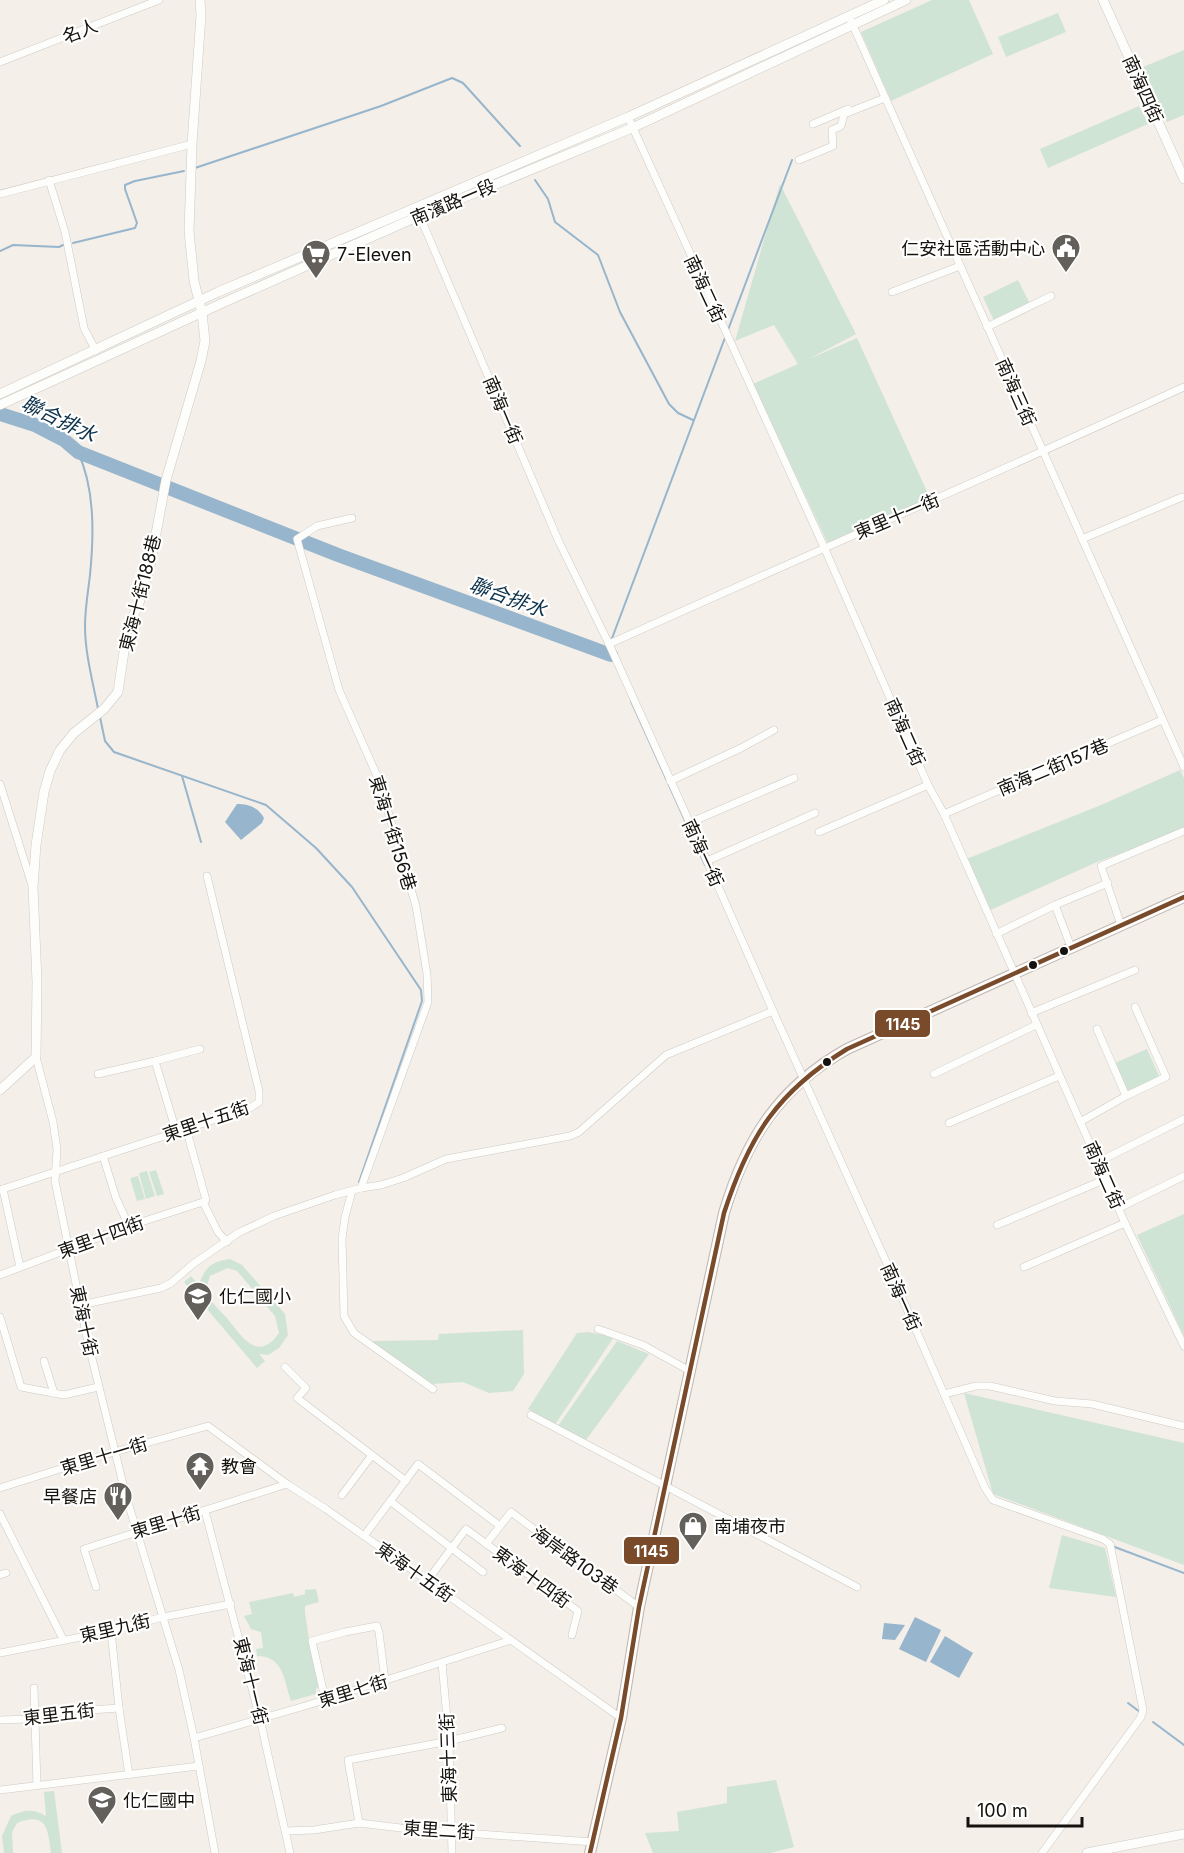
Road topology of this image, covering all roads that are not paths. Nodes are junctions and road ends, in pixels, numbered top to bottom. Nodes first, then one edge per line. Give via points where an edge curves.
1 (159, 0) edge
2 (200, 0) edge
3 (884, 0) edge
4 (906, 0) edge
5 (1103, 0) edge
6 (850, 20) junction
7 (0, 62) edge
8 (884, 96) junction
9 (628, 117) junction
10 (813, 124) dead end
11 (632, 128) junction
12 (192, 144) junction
13 (799, 160) dead end
14 (1184, 179) edge
15 (49, 180) junction
16 (0, 194) edge
17 (418, 211) junction
18 (960, 266) junction
19 (892, 292) dead end
20 (1051, 296) dead end
21 (199, 303) junction
22 (202, 313) junction
23 (987, 327) junction
24 (96, 351) junction
25 (1184, 387) edge
26 (0, 394) edge
27 (0, 405) edge
28 (1043, 452) junction
29 (1182, 497) dead end
30 (352, 518) dead end
31 (1082, 539) junction
32 (824, 548) junction
33 (609, 644) junction
34 (1162, 720) junction
35 (774, 730) dead end
36 (1184, 767) edge
37 (794, 778) dead end
38 (670, 781) junction
39 (0, 784) edge
40 (928, 785) junction
41 (815, 813) dead end
42 (944, 814) junction
43 (689, 823) junction
44 (1184, 831) edge
45 (819, 832) dead end
46 (707, 861) junction
47 (207, 876) dead end
48 (1108, 884) junction
49 (33, 887) junction
50 (1184, 897) edge
51 (1055, 905) junction
52 (1121, 925) junction
53 (996, 934) junction
54 (1071, 947) junction
55 (1135, 969) dead end
56 (1013, 974) junction
57 (1135, 1007) dead end
58 (773, 1011) junction
59 (1031, 1013) junction
60 (1036, 1025) junction
61 (1097, 1029) dead end
62 (200, 1049) dead end
63 (36, 1057) junction
64 (155, 1061) junction
65 (98, 1074) dead end
66 (934, 1074) dead end
67 (1059, 1076) junction
68 (802, 1081) junction
69 (0, 1090) edge
70 (1126, 1096) junction
71 (1184, 1119) edge
72 (1080, 1122) junction
73 (949, 1123) dead end
74 (186, 1128) junction
75 (177, 1131) junction
76 (103, 1156) junction
77 (1098, 1162) junction
78 (55, 1171) junction
79 (1184, 1176) edge
80 (1106, 1179) junction
81 (361, 1188) junction
82 (2, 1190) edge
83 (352, 1191) junction
84 (203, 1202) junction
85 (1119, 1208) junction
86 (1125, 1223) junction
87 (998, 1225) dead end
88 (129, 1226) junction
89 (227, 1242) junction
90 (68, 1249) junction
91 (20, 1267) junction
92 (1024, 1267) dead end
93 (0, 1275) edge
94 (80, 1305) junction
95 (0, 1317) edge
96 (598, 1329) dead end
97 (1184, 1346) edge
98 (44, 1362) dead end
99 (285, 1367) dead end
100 (690, 1371) junction
101 (98, 1387) junction
102 (433, 1389) dead end
103 (54, 1393) junction
104 (944, 1394) junction
105 (531, 1415) dead end
106 (208, 1426) joint
107 (1184, 1426) edge
108 (114, 1452) junction
109 (372, 1455) junction
110 (406, 1481) junction
111 (287, 1484) junction
112 (665, 1487) junction
113 (0, 1488) edge
114 (342, 1495) dead end
115 (390, 1501) junction
116 (205, 1511) junction
117 (0, 1514) edge
118 (500, 1526) junction
119 (136, 1531) junction
120 (364, 1536) junction
121 (486, 1544) junction
122 (452, 1548) junction
123 (483, 1572) dead end
124 (428, 1581) junction
125 (96, 1587) dead end
126 (857, 1587) dead end
127 (231, 1604) junction
128 (639, 1607) junction
129 (163, 1617) junction
130 (111, 1631) junction
131 (572, 1635) dead end
132 (63, 1639) junction
133 (511, 1640) junction
134 (0, 1653) edge
135 (442, 1663) junction
136 (385, 1681) junction
137 (34, 1688) dead end
138 (325, 1699) junction
139 (118, 1708) junction
140 (34, 1714) junction
141 (621, 1718) junction
142 (260, 1719) junction
143 (0, 1720) edge
144 (502, 1728) dead end
145 (194, 1738) junction
146 (449, 1741) junction
147 (199, 1766) junction
148 (129, 1775) junction
149 (37, 1785) junction
150 (0, 1790) edge
151 (359, 1823) junction
152 (286, 1831) junction
153 (451, 1831) junction
154 (1184, 1834) edge
155 (591, 1847) edge
156 (215, 1853) edge
157 (290, 1853) edge
158 (452, 1853) edge
159 (1042, 1853) edge
160 (1088, 1853) edge

1 - 7 street, 名人
2 - 12 main road, 東海十街188巷
3 - 6 main road, 南濱路一段
4 - 6 main road, 南濱路一段
5 - 14 main road, 南海四街
6 - 8 street, 南海三街
6 - 9 main road, 南濱路一段
6 - 11 main road, 南濱路一段
8 - 10 street
8 - 13 street via 844,114 841,126 832,130 833,146
8 - 18 street, 南海三街
9 - 11 street, 南海二街
9 - 17 main road, 南濱路一段
11 - 17 main road, 南濱路一段
11 - 32 street, 南海二街
12 - 15 street
12 - 21 main road, 東海十街188巷 via 189,231
15 - 16 street
15 - 24 street via 65,232 84,328
17 - 21 main road, 南濱路一段
17 - 22 main road, 南濱路一段
17 - 33 street, 南海一街 via 559,542
18 - 19 street
18 - 23 street, 南海三街
20 - 23 street
21 - 22 main road, 東海十街188巷
21 - 24 main road, 南濱路一段
22 - 27 main road, 南濱路一段
22 - 49 main road, 東海十街188巷 via 205,341 201,361 163,492 150,566 127,631 118,692 66,741 50,771 36,844
23 - 28 street, 南海三街
24 - 26 main road, 南濱路一段
25 - 28 street, 東里十一街
28 - 31 street, 南海三街
28 - 32 street, 東里十一街
29 - 31 street
30 - 81 street, 東海十街156巷 via 317,526 297,539 339,690 378,778 416,906 428,1002
31 - 34 street, 南海三街
32 - 33 street, 東里十一街
32 - 40 street, 南海二街
33 - 38 street, 南海一街
34 - 36 street, 南海三街
34 - 42 street, 南海二街157巷
35 - 38 street
37 - 43 street
38 - 43 street, 南海一街
39 - 49 street, 東海十街
40 - 42 street, 南海二街
40 - 45 street
41 - 46 street
42 - 53 street, 南海二街
43 - 46 street, 南海一街
44 - 48 street via 1101,866
46 - 58 street, 南海一街
47 - 74 street, 東里十五街 via 260,1098 250,1108
48 - 51 street
48 - 52 street
49 - 63 main road, 東海十街
50 - 52 main road
51 - 53 street
51 - 54 street
52 - 54 main road
53 - 56 street, 南海二街
54 - 56 main road
55 - 59 street
56 - 59 street, 南海二街
56 - 68 main road via 847,1049
57 - 70 street via 1166,1077
58 - 68 street, 南海一街
58 - 81 street via 666,1055 589,1125 570,1136 446,1159 403,1178
59 - 60 street, 南海二街
60 - 66 street
60 - 67 street, 南海二街
61 - 70 street
62 - 64 street
63 - 69 main road
63 - 78 street, 東海十街 via 53,1122
64 - 65 street
64 - 75 street
67 - 72 street, 南海二街
67 - 73 street
68 - 100 main road via 759,1131 733,1184
68 - 104 street, 南海一街
70 - 72 street
71 - 77 street
72 - 77 street, 南海二街
74 - 75 street, 東里十五街
74 - 84 street via 206,1200
75 - 76 street, 東里十五街
76 - 78 street, 東里十五街
76 - 88 street
77 - 80 street, 南海二街
78 - 82 street, 東里十五街
78 - 90 street, 東海十街
79 - 85 street
80 - 85 street, 南海二街
80 - 87 street
81 - 83 street
82 - 91 street
83 - 89 street via 274,1216
83 - 102 street via 342,1239 344,1316 354,1333
84 - 88 street, 東里十四街
84 - 89 street
85 - 86 street, 南海二街
86 - 92 street
86 - 97 street, 南海二街
88 - 90 street, 東里十四街
89 - 94 street via 161,1288
90 - 91 street, 東里十四街
90 - 94 street, 東海十街
91 - 93 street, 東里十四街
94 - 101 street, 東海十街
95 - 103 street via 21,1387
96 - 100 street via 643,1345
98 - 103 street
99 - 109 street via 306,1388 297,1398
100 - 112 main road
101 - 103 street via 64,1395
101 - 108 street, 東海十街
104 - 107 street via 990,1386
104 - 159 street, 南海一街 via 992,1499 1110,1544 1143,1710
105 - 112 street
106 - 108 street, 東里十一街
106 - 111 street, 東海十五街
108 - 113 street, 東里十一街
108 - 119 street, 東海十街
109 - 110 street
109 - 114 street
110 - 115 street
110 - 118 street, 東海十四街 via 418,1464
111 - 116 street, 東里十街
111 - 120 street, 東海十五街
112 - 126 street
112 - 128 main road
115 - 120 street
115 - 122 street
116 - 119 street, 東里十街
116 - 127 street, 東海十一街
117 - 132 street
118 - 121 street
118 - 128 street, 海岸路103巷 via 511,1512
119 - 125 street, 東里十街 via 84,1549
119 - 129 street, 東海十街
120 - 124 street, 東海十五街
121 - 122 street, 東海十四街 via 466,1529
121 - 131 street, 東海十四街 via 578,1611
122 - 123 street
122 - 124 street
124 - 133 street, 東海十五街
127 - 129 street, 東里九街
127 - 142 street, 東海十一街
128 - 141 main road
129 - 130 street, 東里九街
129 - 145 street, 東海十街
130 - 132 street, 東里九街
130 - 139 street
132 - 134 street, 東里九街
133 - 135 street, 東里七街
133 - 141 street, 東海十五街
135 - 136 street, 東里七街
135 - 146 street, 東海十三街
136 - 138 street, 東里七街
136 - 138 street via 377,1626 312,1641
137 - 140 street
138 - 142 street, 東里七街
139 - 140 street, 東里五街
139 - 148 street
140 - 143 street, 東里五街 via 28,1719
140 - 149 street
141 - 155 main road
142 - 145 street, 東里七街
142 - 152 street, 東海十一街
144 - 146 street
145 - 147 street, 東海十街
146 - 151 street via 348,1760
146 - 153 street, 東海十三街
147 - 148 street
147 - 156 street, 東海十街
148 - 149 street
149 - 150 street
151 - 152 street, 東里二街
151 - 153 street, 東里二街
152 - 157 street, 東海十一街
153 - 155 street, 東里二街
153 - 158 street, 東海十三街
154 - 160 main road

